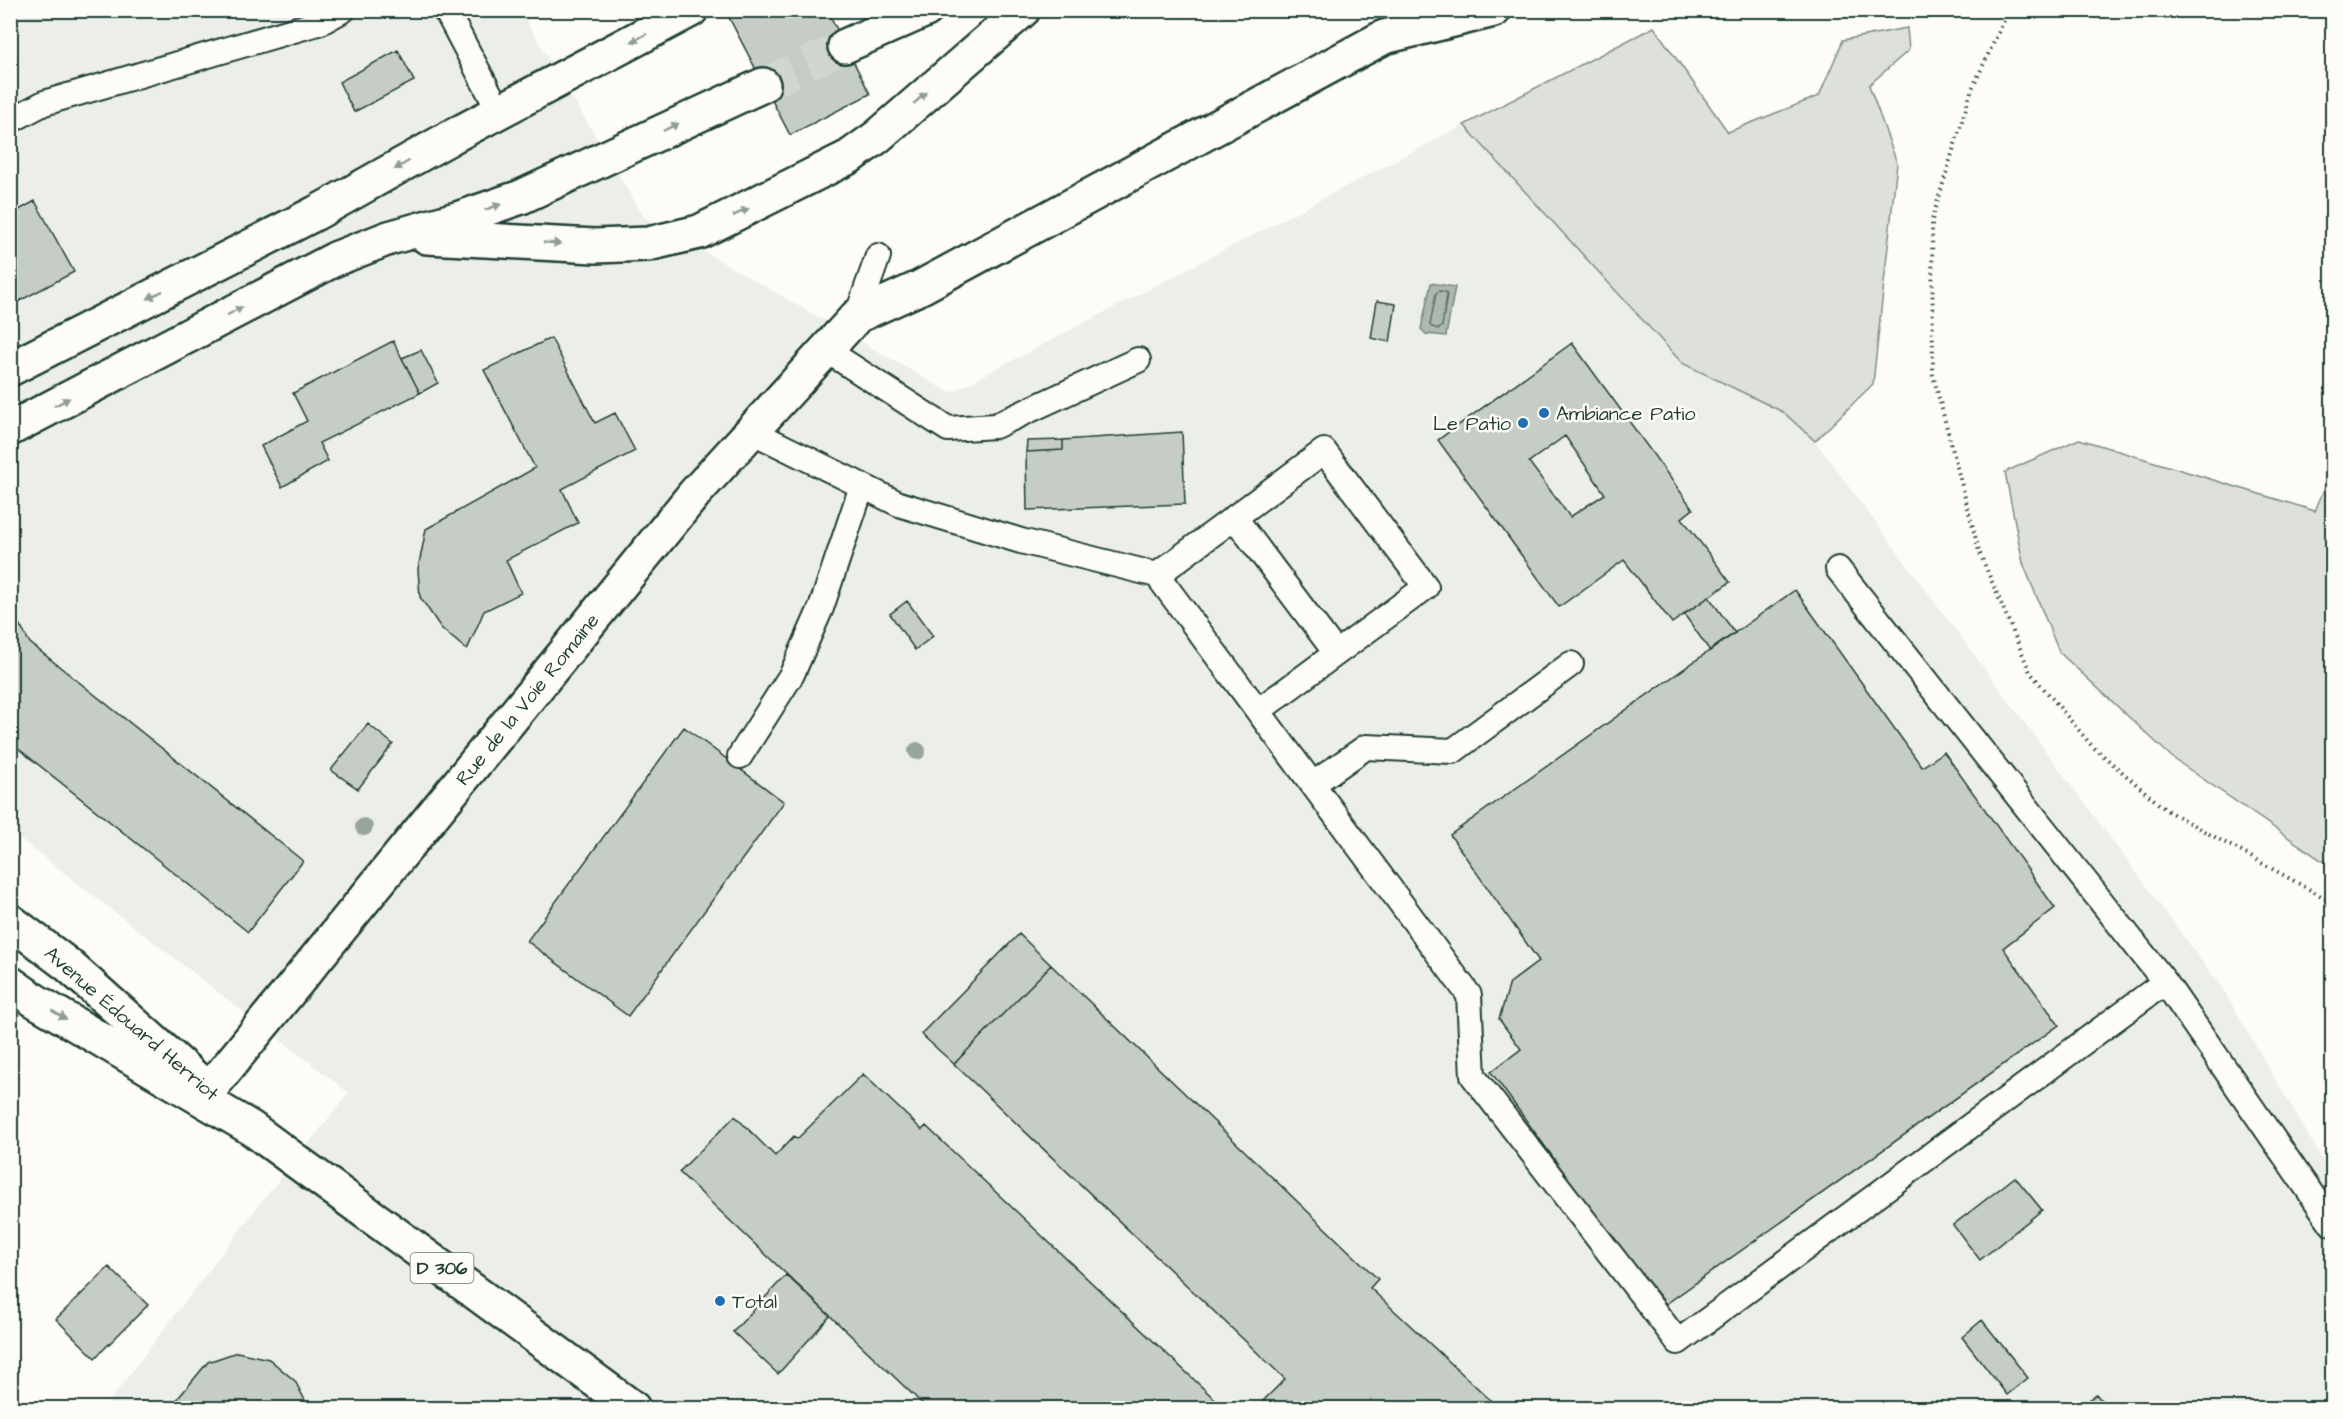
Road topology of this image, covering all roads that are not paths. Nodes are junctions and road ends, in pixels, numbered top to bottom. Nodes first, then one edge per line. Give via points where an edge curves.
1 (343, 10) edge
2 (444, 10) edge
3 (691, 10) edge
4 (926, 10) edge
5 (1023, 10) edge
6 (1429, 10) edge
7 (1494, 10) edge
8 (1384, 37) junction
9 (845, 46) tunnel mouth
10 (763, 85) tunnel mouth
11 (499, 111) junction
12 (10, 121) edge
13 (389, 238) junction
14 (878, 256) dead end
15 (857, 316) junction
16 (826, 350) junction
17 (1138, 360) dead end
18 (10, 369) edge
19 (10, 429) edge
20 (751, 431) junction
21 (862, 486) junction
22 (1235, 518) junction
23 (1838, 569) dead end
24 (1157, 575) junction
25 (1336, 653) junction
26 (1571, 664) dead end
27 (1258, 711) junction
28 (740, 756) dead end
29 (1313, 784) junction
30 (10, 921) edge
31 (10, 982) edge
32 (2165, 982) junction
33 (209, 1090) junction
34 (251, 1128) junction
35 (2332, 1224) edge
36 (633, 1408) edge

1 - 12 lane via 321,22 44,103
2 - 11 lane
3 -> 11 main road
4 - 9 main road
13 -> 5 main road via 441,236 595,246 648,244 699,232 849,157 877,138
6 - 8 lane
7 - 8 main road
8 - 15 main road via 932,281
13 -> 10 main road via 521,196
11 -> 18 main road via 316,213
19 -> 13 main road via 335,259
14 - 15 lane
15 - 16 main road, Rue de la Voie Romaine
16 - 17 lane via 948,429 995,426
16 - 20 main road, Rue de la Voie Romaine
20 - 21 lane
20 - 33 main road, Rue de la Voie Romaine via 695,493
21 - 24 lane via 899,504
21 - 28 lane via 821,608 792,675
22 - 24 lane
22 - 25 lane
22 - 25 lane via 1324,451 1426,587
23 - 32 lane
24 - 27 lane
25 - 27 lane
26 - 29 lane via 1453,751 1366,747
27 - 29 lane
29 - 32 lane via 1469,995 1473,1076 1678,1342
30 - 33 main road, Avenue Édouard Herriot / D 306 via 68,964
31 -> 34 main road, Avenue Édouard Herriot / D 306
32 - 35 lane
33 - 34 main road, Avenue Édouard Herriot / D 306
34 - 36 main road, Avenue Édouard Herriot / D 306

